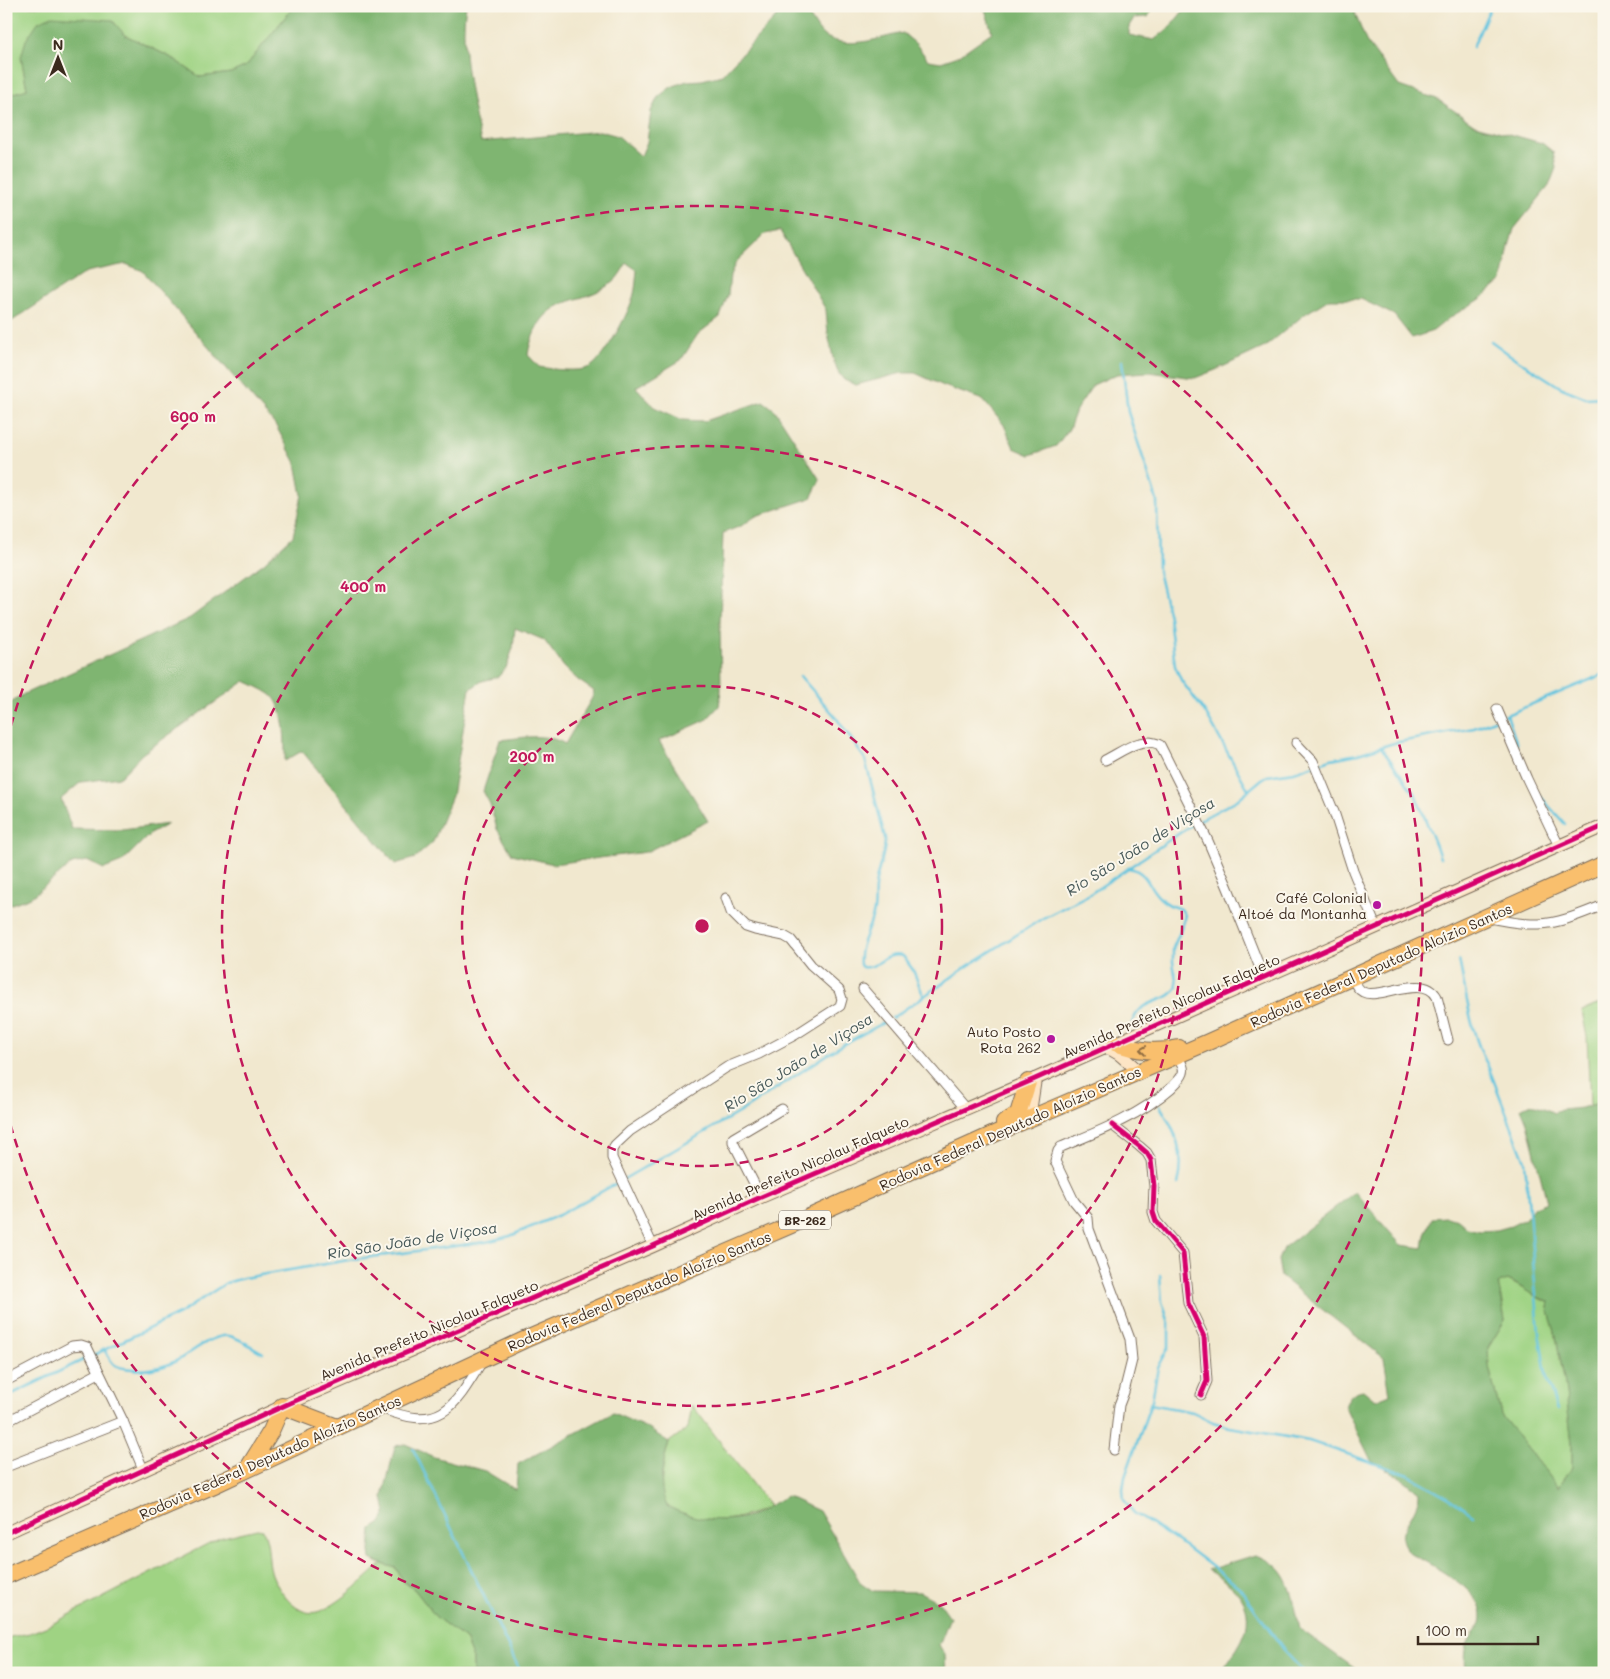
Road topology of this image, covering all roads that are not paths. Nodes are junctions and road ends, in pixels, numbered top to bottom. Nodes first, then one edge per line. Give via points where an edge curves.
1 (1499, 713) dead end
2 (1296, 743) dead end
3 (1105, 760) dead end
4 (1604, 826) edge
5 (1559, 846) junction
6 (1604, 864) edge
7 (726, 898) dead end
8 (1604, 905) edge
9 (1486, 918) junction
10 (1376, 927) junction
11 (1352, 977) junction
12 (1264, 978) junction
13 (863, 989) dead end
14 (1448, 1040) dead end
15 (1206, 1043) junction
16 (1111, 1045) junction
17 (1177, 1055) junction
18 (1140, 1072) junction
19 (1032, 1080) junction
20 (965, 1108) junction
21 (782, 1109) dead end
22 (1029, 1119) junction
23 (1112, 1126) junction
24 (968, 1145) junction
25 (761, 1197) junction
26 (653, 1246) junction
27 (484, 1358) junction
28 (99, 1373) junction
29 (6, 1380) edge
30 (1201, 1394) dead end
31 (282, 1406) junction
32 (380, 1408) junction
33 (123, 1421) junction
34 (6, 1422) edge
35 (337, 1427) junction
36 (1114, 1450) dead end
37 (6, 1467) edge
38 (248, 1468) junction
39 (143, 1469) junction
40 (6, 1533) edge
41 (6, 1576) edge

1 - 5 street
2 - 10 street via 1317,770
3 - 12 street via 1142,741 1160,745 1228,888
4 - 5 street, Avenida Prefeito Nicolau Falqueto
5 - 10 street, Avenida Prefeito Nicolau Falqueto
6 - 9 highway, Rodovia Federal Deputado Aloízio Santos / BR-262
7 - 26 street via 731,912 746,927 791,940 811,965 840,990 842,1003 795,1035 727,1067 621,1138 612,1150 612,1158
8 - 9 street via 1539,924
9 - 11 highway, Rodovia Federal Deputado Aloízio Santos / BR-262
10 - 12 street, Avenida Prefeito Nicolau Falqueto
11 - 14 street via 1358,988 1369,994 1409,987 1425,987 1434,991
11 - 15 highway, Rodovia Federal Deputado Aloízio Santos / BR-262
12 - 16 street, Avenida Prefeito Nicolau Falqueto
13 - 20 street
15 -> 16 highway via 1162,1052
15 - 17 highway, Rodovia Federal Deputado Aloízio Santos / BR-262
16 - 18 street
16 - 19 street, Avenida Prefeito Nicolau Falqueto
17 - 18 highway, Rodovia Federal Deputado Aloízio Santos / BR-262
17 - 23 street via 1184,1067 1180,1080 1137,1113
18 - 22 highway, Rodovia Federal Deputado Aloízio Santos / BR-262
19 - 20 street, Avenida Prefeito Nicolau Falqueto
19 - 22 street
19 - 24 highway via 1018,1114
20 - 25 street, Avenida Prefeito Nicolau Falqueto
21 - 25 street via 732,1138
22 - 24 highway, Rodovia Federal Deputado Aloízio Santos / BR-262
23 - 30 street via 1134,1141 1152,1160 1153,1212 1160,1228 1183,1253 1188,1303 1204,1337 1207,1381
23 - 36 street via 1061,1147 1055,1161 1074,1201 1088,1218 1089,1229 1130,1339 1132,1360 1119,1405
24 - 27 highway, Rodovia Federal Deputado Aloízio Santos / BR-262
25 - 26 street, Avenida Prefeito Nicolau Falqueto
26 - 31 street, Avenida Prefeito Nicolau Falqueto
27 - 32 highway, Rodovia Federal Deputado Aloízio Santos / BR-262
27 - 32 street via 454,1404 442,1413 421,1417
28 - 29 street via 87,1347 81,1345 72,1346
28 - 33 street
28 - 34 street
31 - 35 highway
31 - 38 highway via 272,1431
31 - 39 street, Avenida Prefeito Nicolau Falqueto
32 - 35 highway, Rodovia Federal Deputado Aloízio Santos / BR-262
33 - 37 street
33 - 39 street
35 - 38 highway, Rodovia Federal Deputado Aloízio Santos / BR-262
38 - 41 highway, Rodovia Federal Deputado Aloízio Santos / BR-262
39 - 40 street, Avenida Prefeito Nicolau Falqueto

